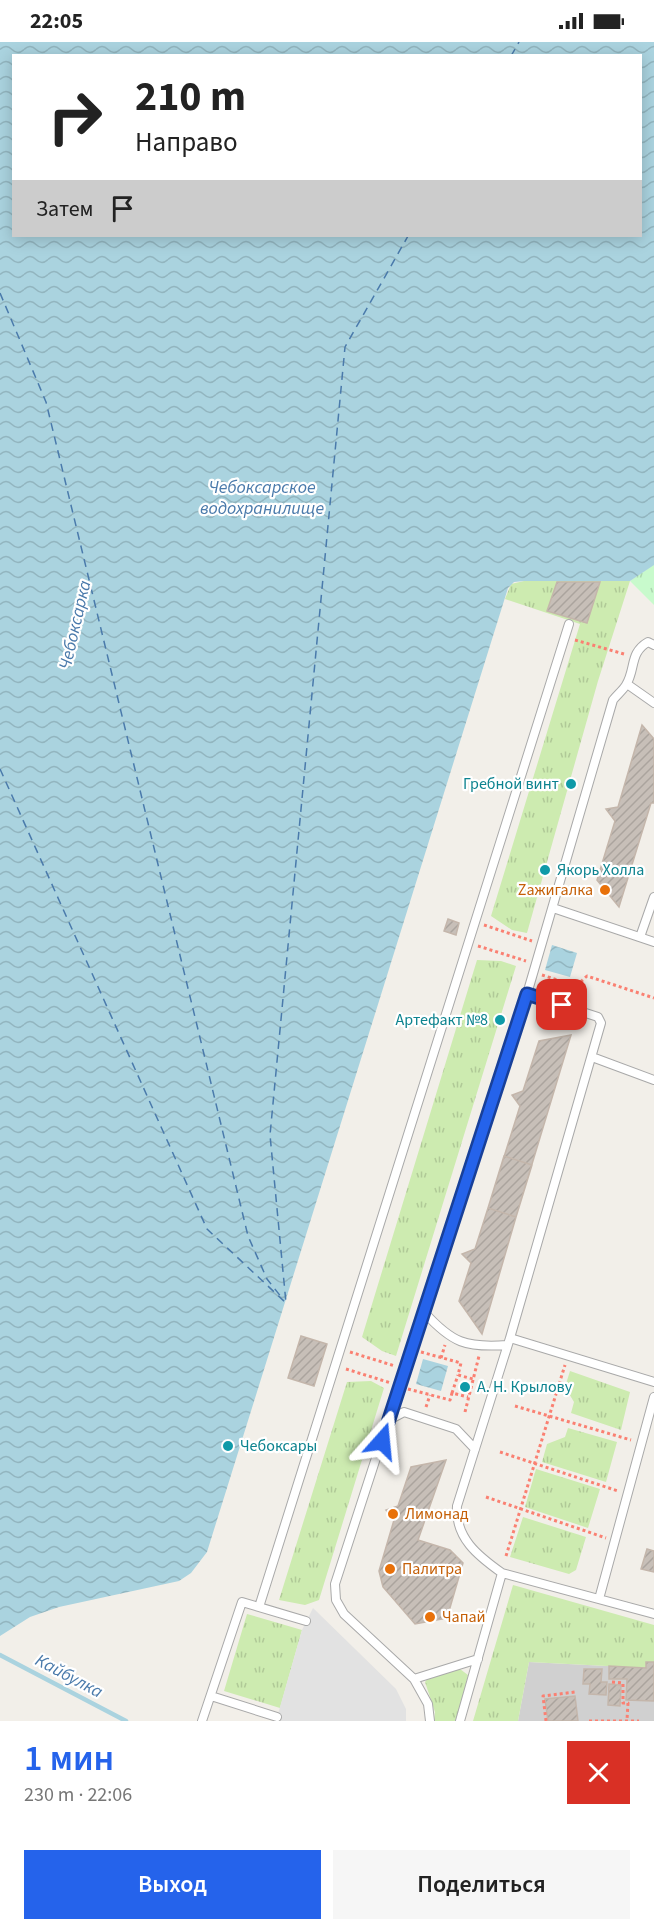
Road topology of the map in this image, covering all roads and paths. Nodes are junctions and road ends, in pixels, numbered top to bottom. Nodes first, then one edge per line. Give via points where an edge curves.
1 (569, 624) dead end
2 (565, 638) junction
3 (654, 645) edge
4 (633, 657) junction
5 (627, 684) junction
6 (654, 703) edge
7 (654, 897) edge
8 (553, 908) junction
9 (475, 922) junction
10 (639, 937) junction
11 (524, 939) dead end
12 (654, 942) edge
13 (468, 943) junction
14 (518, 958) dead end
15 (533, 973) junction
16 (527, 994) junction
17 (654, 998) edge
18 (592, 1057) junction
19 (654, 1080) edge
20 (424, 1312) junction
21 (508, 1341) junction
22 (340, 1349) junction
23 (412, 1349) junction
24 (479, 1356) dead end
25 (568, 1356) junction
26 (335, 1365) junction
27 (396, 1366) dead end
28 (458, 1375) junction
29 (473, 1379) junction
30 (654, 1382) edge
31 (390, 1383) dead end
32 (400, 1387) junction
33 (452, 1393) junction
34 (468, 1397) junction
35 (654, 1397) edge
36 (515, 1406) dead end
37 (465, 1412) dead end
38 (549, 1416) junction
39 (389, 1420) junction
40 (641, 1443) junction
41 (475, 1449) junction
42 (500, 1452) dead end
43 (534, 1463) junction
44 (627, 1494) junction
45 (486, 1497) dead end
46 (520, 1509) junction
47 (615, 1541) junction
48 (506, 1556) dead end
49 (502, 1573) junction
50 (599, 1599) junction
51 (259, 1607) junction
52 (654, 1614) edge
53 (306, 1622) dead end
54 (478, 1659) junction
55 (414, 1678) junction
56 (612, 1682) dead end
57 (575, 1692) dead end
58 (211, 1696) junction
59 (277, 1717) dead end
60 (627, 1720) edge
61 (202, 1721) edge
62 (430, 1721) edge
63 (460, 1721) edge
64 (546, 1721) edge
65 (589, 1721) edge
66 (639, 1721) edge

1 - 2 lane
2 - 4 path
2 - 9 lane
3 - 4 lane via 648,642
4 - 5 lane
5 - 6 lane
5 - 8 lane via 613,700
7 - 10 lane
8 - 10 lane
8 - 15 lane
9 - 11 path
9 - 13 lane
10 - 12 lane
13 - 14 path
13 - 22 lane
15 - 16 lane
15 - 17 path via 576,986 587,976
16 - 18 lane via 598,1017 601,1023
16 - 20 lane
18 - 19 lane
18 - 21 lane
20 - 21 lane via 443,1334 478,1347
20 - 23 lane
21 - 25 lane
21 - 41 lane
22 - 26 lane
22 - 27 path
23 - 28 path via 461,1363
23 - 32 lane
24 - 29 path
25 - 30 lane
25 - 38 path
26 - 31 path
26 - 51 lane
28 - 29 path
28 - 33 path
29 - 34 path
32 - 33 path via 450,1400
32 - 39 lane
33 - 34 path
34 - 37 path
35 - 40 lane
36 - 38 path
38 - 40 path
38 - 43 path
39 - 41 lane via 404,1412 456,1429
39 - 55 lane via 335,1584 336,1600 344,1614
40 - 44 lane
41 - 49 lane via 457,1506 456,1523 462,1537
42 - 43 path
43 - 44 path
43 - 46 path
44 - 47 lane
45 - 46 path
46 - 47 path
46 - 48 path
47 - 50 lane
49 - 50 lane
49 - 54 lane
50 - 52 lane
51 - 53 lane
51 - 58 lane via 242,1602
54 - 55 lane
54 - 63 lane
55 - 62 lane via 428,1704
56 - 60 path via 623,1683
57 - 64 path via 543,1696
58 - 59 lane
58 - 61 lane
60 - 65 path
60 - 66 path

